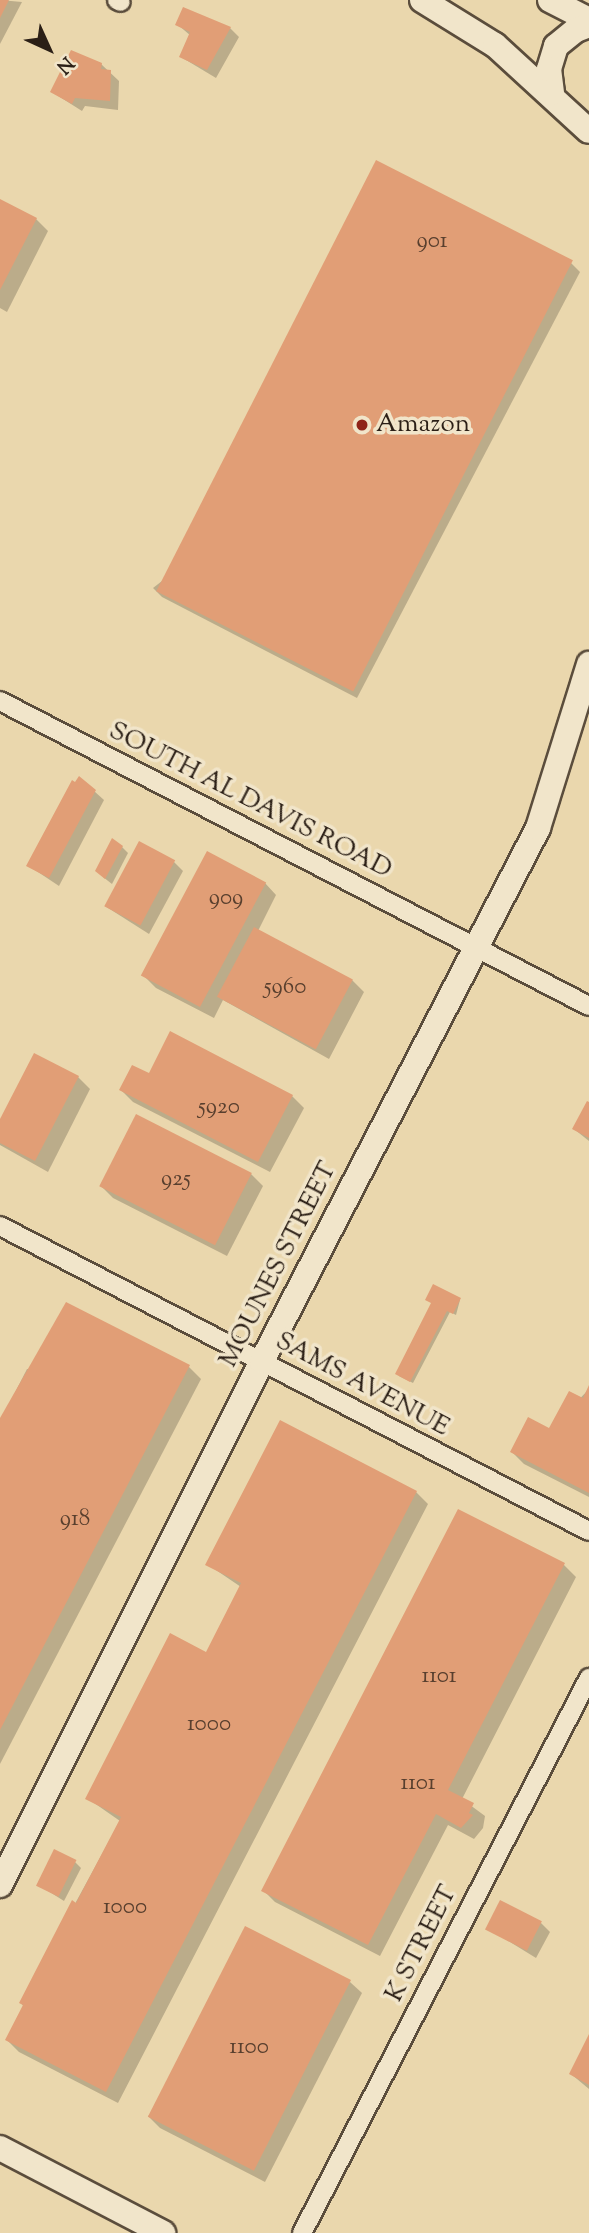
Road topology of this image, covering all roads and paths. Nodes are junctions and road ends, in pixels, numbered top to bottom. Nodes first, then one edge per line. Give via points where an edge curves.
1 (422, 0) edge
2 (550, 0) edge
3 (589, 23) edge
4 (552, 93) junction
5 (589, 131) edge
6 (589, 664) edge
7 (0, 701) edge
8 (475, 947) junction
9 (589, 1006) edge
10 (0, 1226) edge
11 (262, 1361) junction
12 (589, 1531) edge
13 (589, 1678) edge
14 (0, 1885) edge
15 (0, 2148) edge
16 (163, 2233) edge
17 (302, 2233) edge

1 - 4 main road via 495,45
2 - 3 main road
3 - 4 main road via 556,46 549,69
4 - 5 main road
6 - 8 main road, MOUNES STREET via 538,828
7 - 8 street, SOUTH AL DAVIS ROAD
8 - 9 street, SOUTH AL DAVIS ROAD
8 - 11 main road, MOUNES STREET
10 - 11 street, SAMS AVENUE
11 - 12 street, SAMS AVENUE
11 - 14 main road, MOUNES STREET
13 - 17 street, K STREET
15 - 16 main road

